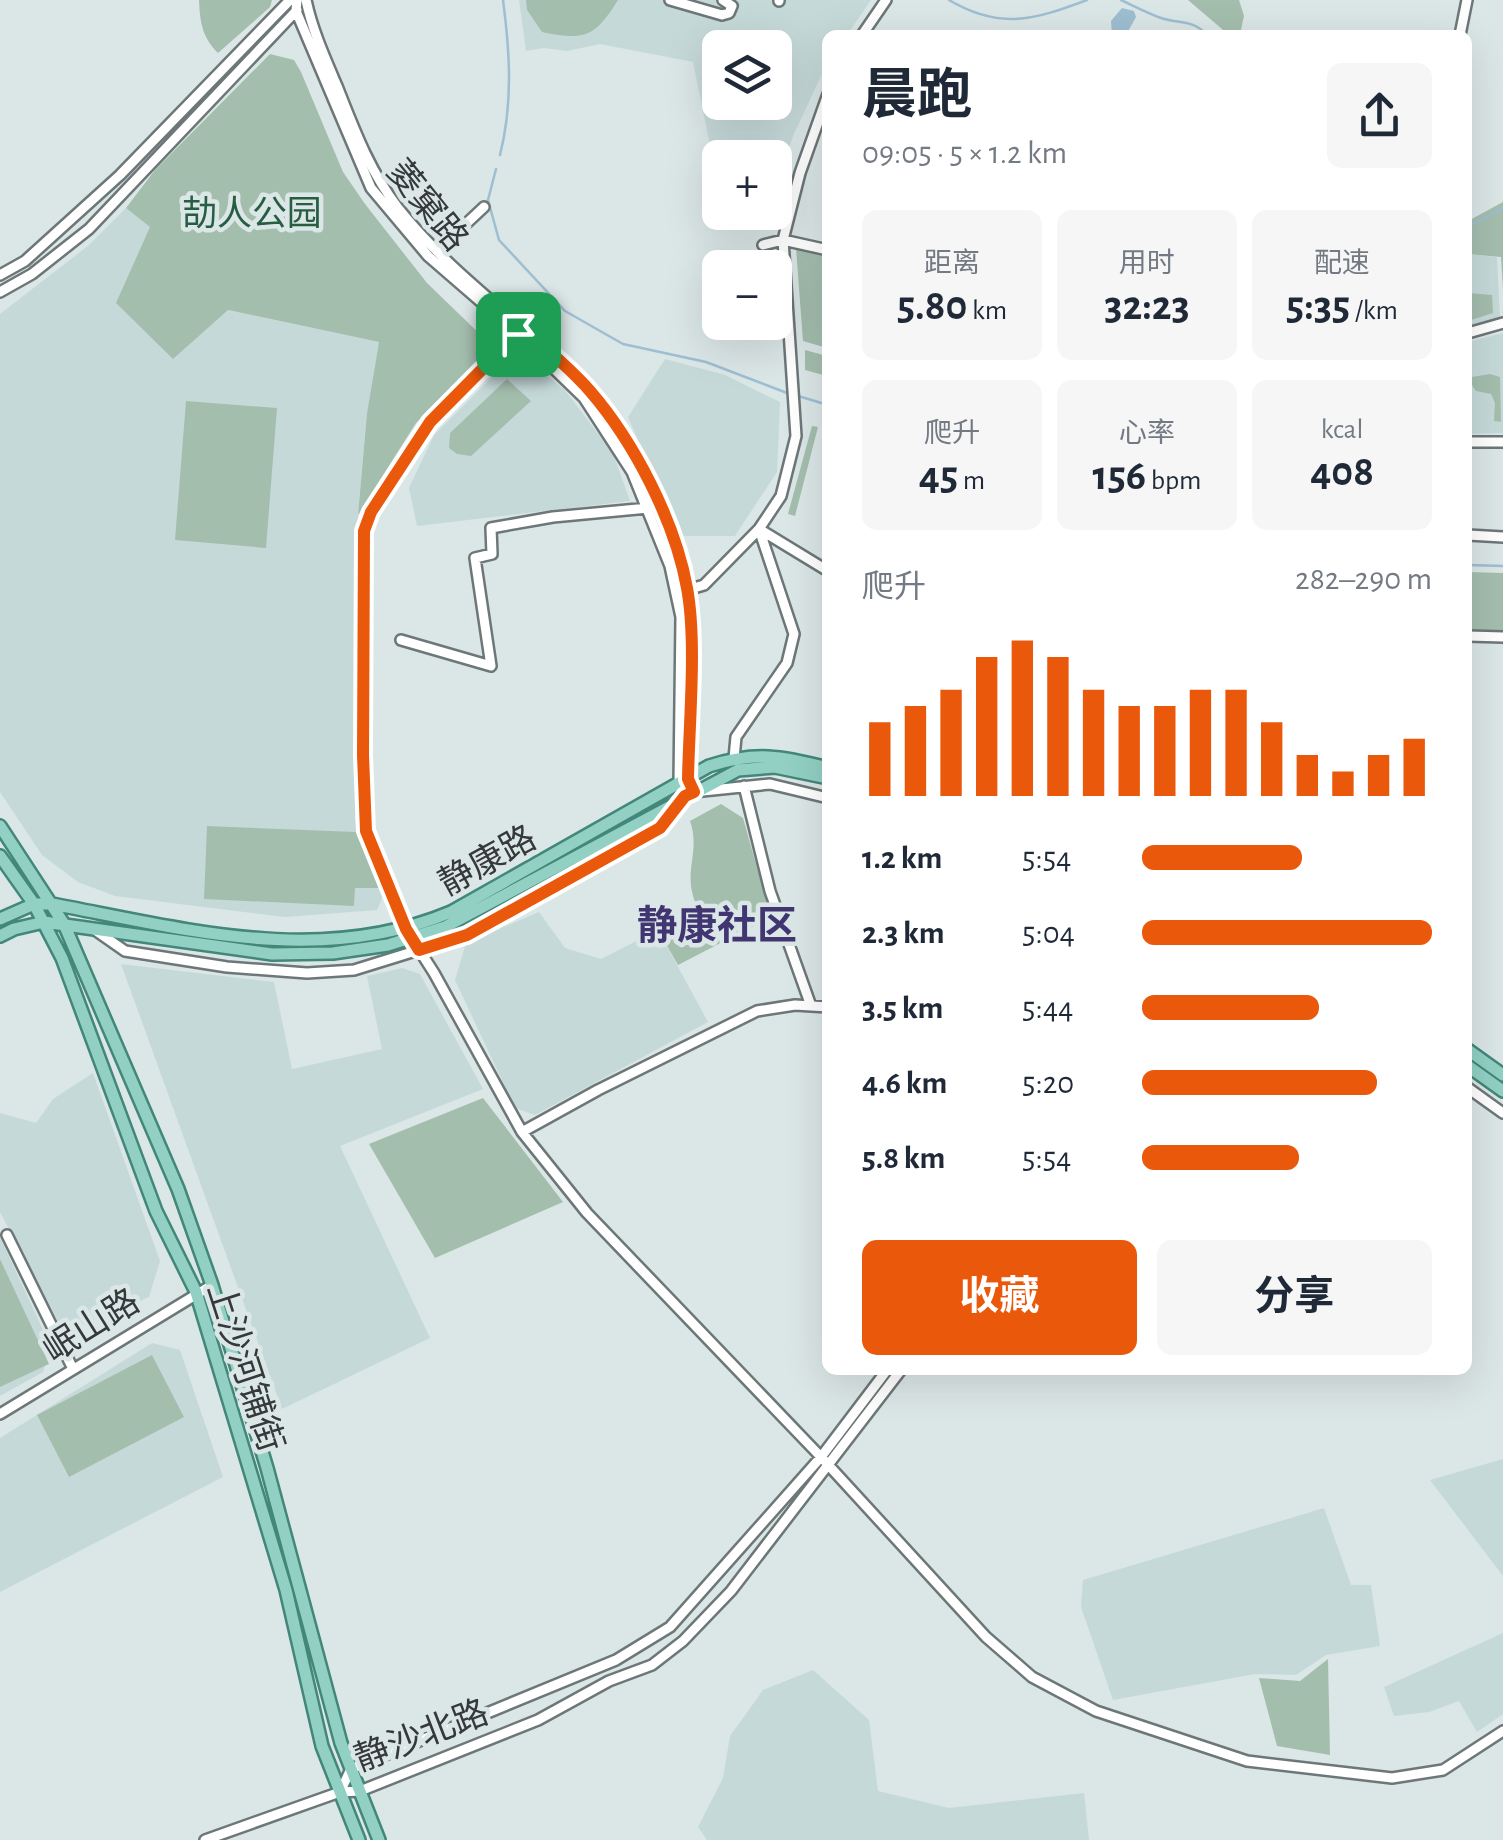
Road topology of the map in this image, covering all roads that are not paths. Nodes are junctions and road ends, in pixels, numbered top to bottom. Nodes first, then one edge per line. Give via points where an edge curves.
1 (723, 0) edge
2 (886, 0) edge
3 (1466, 0) edge
4 (676, 1) edge
5 (301, 2) edge
6 (865, 30) edge
7 (1461, 30) edge
8 (822, 111) edge
9 (484, 206) dead end
10 (783, 240) junction
11 (762, 245) dead end
12 (822, 249) edge
13 (438, 250) junction
14 (0, 275) edge
15 (0, 292) edge
16 (1503, 323) edge
17 (521, 331) junction
18 (1472, 331) edge
19 (1472, 442) edge
20 (1503, 442) edge
21 (648, 508) junction
22 (759, 528) junction
23 (1472, 535) edge
24 (1503, 536) edge
25 (822, 567) edge
26 (688, 590) junction
27 (676, 593) junction
28 (1472, 636) edge
29 (1503, 637) edge
30 (401, 640) dead end
31 (734, 758) junction
32 (822, 767) edge
33 (822, 776) edge
34 (744, 786) junction
35 (686, 789) junction
36 (822, 797) edge
37 (0, 826) edge
38 (0, 856) edge
39 (34, 904) junction
40 (52, 904) junction
41 (0, 919) edge
42 (44, 922) junction
43 (64, 924) junction
44 (92, 928) junction
45 (0, 936) edge
46 (412, 939) junction
47 (811, 1006) junction
48 (822, 1007) edge
49 (1472, 1053) edge
50 (1472, 1069) edge
51 (1503, 1075) edge
52 (1472, 1091) edge
53 (1503, 1091) edge
54 (1503, 1113) edge
55 (522, 1132) junction
56 (7, 1235) dead end
57 (212, 1285) junction
58 (196, 1292) junction
59 (73, 1368) junction
60 (884, 1375) edge
61 (897, 1375) edge
62 (0, 1414) edge
63 (824, 1461) junction
64 (1503, 1731) edge
65 (351, 1769) junction
66 (360, 1791) junction
67 (340, 1792) junction
68 (205, 1840) edge
69 (359, 1840) edge
70 (379, 1840) edge

1 - 4 street via 732,6 722,15
2 - 6 street
3 - 7 street
5 - 13 street, 菱窠路 via 376,178
5 - 14 street via 26,261
5 - 15 street via 89,229
5 - 17 street, 菱窠路 via 371,188 428,256
8 - 10 street
9 - 13 street
10 - 11 street
10 - 12 street
10 - 22 street via 796,436 781,496
13 - 17 street, 菱窠路
16 - 18 street
17 - 21 street, 菱窠路 via 584,398 621,451
17 - 26 street, 菱窠路 via 588,388 616,423 664,516
17 - 46 street via 430,422 364,531 366,831
19 - 20 street
21 - 27 street, 菱窠路
21 - 30 street via 491,528 492,554 475,558 491,666
22 - 25 street
22 - 26 street via 704,585
22 - 31 street via 794,634 786,662 736,737
23 - 24 street
26 - 27 street
26 - 35 street, 菱窠路
27 - 35 street, 菱窠路
28 - 29 street
31 - 32 main road, 静康路 via 765,755
31 - 35 main road, 静康路 via 709,766
33 - 35 main road, 静康路 via 756,767
34 - 35 street
34 - 36 street via 770,784
34 - 47 street via 770,891
35 - 46 main road, 静康路 via 450,912
35 - 46 street via 660,828 467,935
37 - 40 main road, 上沙河铺街
38 - 39 main road, 上沙河铺街
39 - 40 main road, 静康路
39 - 41 main road
39 - 42 main road, 上沙河铺街
40 - 43 main road, 上沙河铺街
40 - 46 main road, 静康路 via 262,941
42 - 43 main road, 静康路
42 - 45 main road
42 - 58 main road, 上沙河铺街 via 156,1211
43 - 44 main road, 静康路
43 - 57 main road, 上沙河铺街
44 - 46 main road, 静康路 via 272,954 333,953
44 - 46 street via 126,952 273,972 354,970
46 - 55 street
47 - 48 street
47 - 55 street via 757,1012
49 - 51 main road
50 - 53 main road
52 - 54 street
55 - 63 street via 587,1213
56 - 59 street
57 - 58 street, 岷山路
57 - 65 main road, 上沙河铺街
58 - 59 street, 岷山路
58 - 67 main road, 上沙河铺街
59 - 62 street, 岷山路
60 - 63 street, 静沙北路
61 - 63 street, 静沙北路
63 - 64 street via 986,1637 1032,1677 1096,1711 1247,1761 1392,1778 1444,1770
63 - 65 street, 静沙北路 via 670,1627 616,1660
63 - 66 street, 静沙北路 via 730,1590 652,1665 538,1720
65 - 66 main road, 上沙河铺街
65 - 67 street, 静沙北路
66 - 67 street, 静沙北路
66 - 70 main road, 上沙河铺街
67 - 68 street
67 - 69 main road, 上沙河铺街

